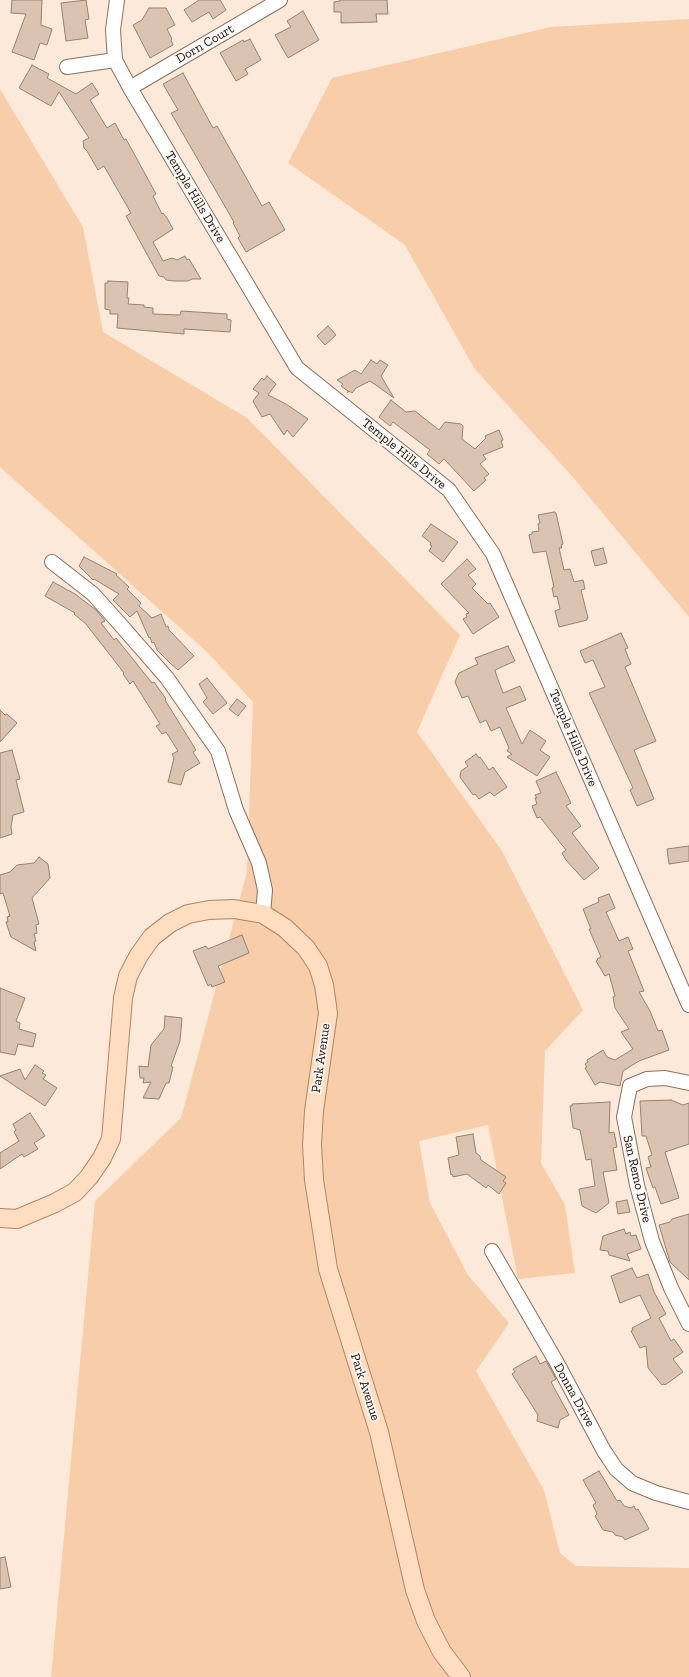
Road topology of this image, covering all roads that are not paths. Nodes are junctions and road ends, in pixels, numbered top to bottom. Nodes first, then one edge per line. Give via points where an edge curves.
1 (117, 0) edge
2 (280, 0) edge
3 (115, 60) junction
4 (67, 67) dead end
5 (130, 88) junction
6 (52, 562) dead end
7 (263, 914) junction
8 (689, 1005) edge
9 (689, 1083) edge
10 (0, 1218) edge
11 (492, 1251) dead end
12 (689, 1324) edge
13 (689, 1502) edge
14 (461, 1677) edge

1 - 3 street, Temple Hills Drive via 113,30
2 - 5 street, Dorn Court
3 - 4 street
3 - 5 street, Temple Hills Drive
5 - 8 street, Temple Hills Drive via 297,368 449,490 493,554
6 - 7 street via 93,594 119,623 167,678 218,751 236,810 259,863 265,890
7 - 10 main road, Park Avenue via 234,909 188,914 170,923 152,937 128,976 123,998 111,1139 102,1158 75,1192 17,1219
7 - 14 main road, Park Avenue via 285,928 306,948 318,966 324,985 328,1013 314,1111 312,1145 314,1180 328,1269 379,1432 417,1596 426,1622 442,1652
9 - 12 street, San Remo Drive via 665,1078 647,1079 630,1086 624,1117 637,1185 652,1241
11 - 13 street, Donna Drive via 616,1469 632,1483

